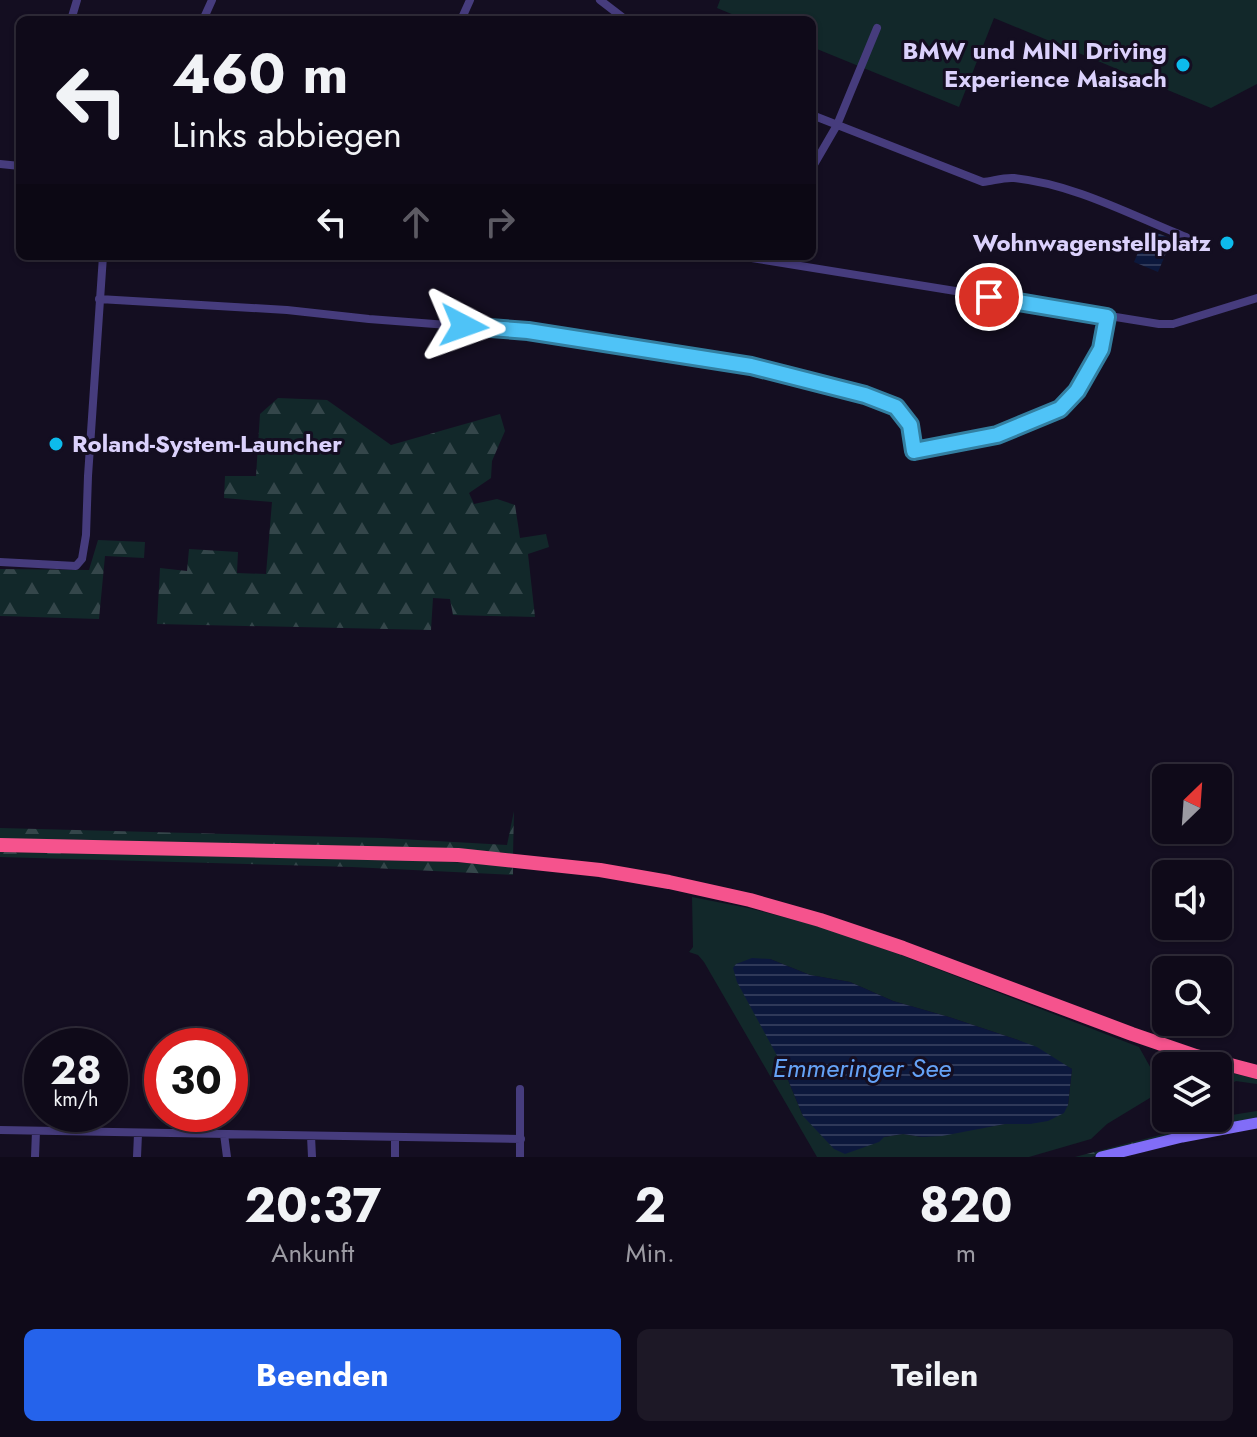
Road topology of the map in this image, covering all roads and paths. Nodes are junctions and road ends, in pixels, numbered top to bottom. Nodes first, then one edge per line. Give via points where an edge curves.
1 (600, 0) edge
2 (621, 16) edge
3 (877, 28) dead end
4 (816, 117) edge
5 (837, 125) junction
6 (816, 161) edge
7 (1186, 237) dead end
8 (103, 260) edge
9 (781, 260) edge
10 (1257, 298) edge
11 (99, 299) junction
12 (1107, 317) junction
13 (0, 562) edge
14 (0, 845) edge
15 (1257, 1072) edge
16 (520, 1089) dead end
17 (1257, 1123) edge
18 (0, 1130) edge
19 (24, 1131) edge
20 (36, 1132) edge
21 (70, 1132) edge
22 (138, 1134) junction
23 (224, 1134) junction
24 (311, 1136) junction
25 (395, 1137) junction
26 (521, 1139) junction
27 (35, 1157) edge
28 (137, 1157) edge
29 (227, 1157) edge
30 (312, 1157) edge
31 (395, 1157) edge
32 (520, 1157) edge
33 (1101, 1157) edge

1 - 2 street
3 - 5 street
4 - 5 street
5 - 6 street
5 - 7 street via 983,182 1011,178 1054,186
8 - 11 street
9 - 12 street
10 - 12 street via 1173,324
11 - 12 street via 528,331 751,366 896,407 910,425 914,451 997,435 1060,409 1101,349
11 - 13 street via 82,559 76,566
14 - 15 highway via 458,855 641,877 820,920 1145,1039
16 - 26 street
17 - 33 street
18 - 19 street
20 - 27 street
21 - 22 street
22 - 23 street
22 - 28 street
23 - 24 street
23 - 29 street
24 - 25 street
24 - 30 street
25 - 26 street
25 - 31 street
26 - 32 street

